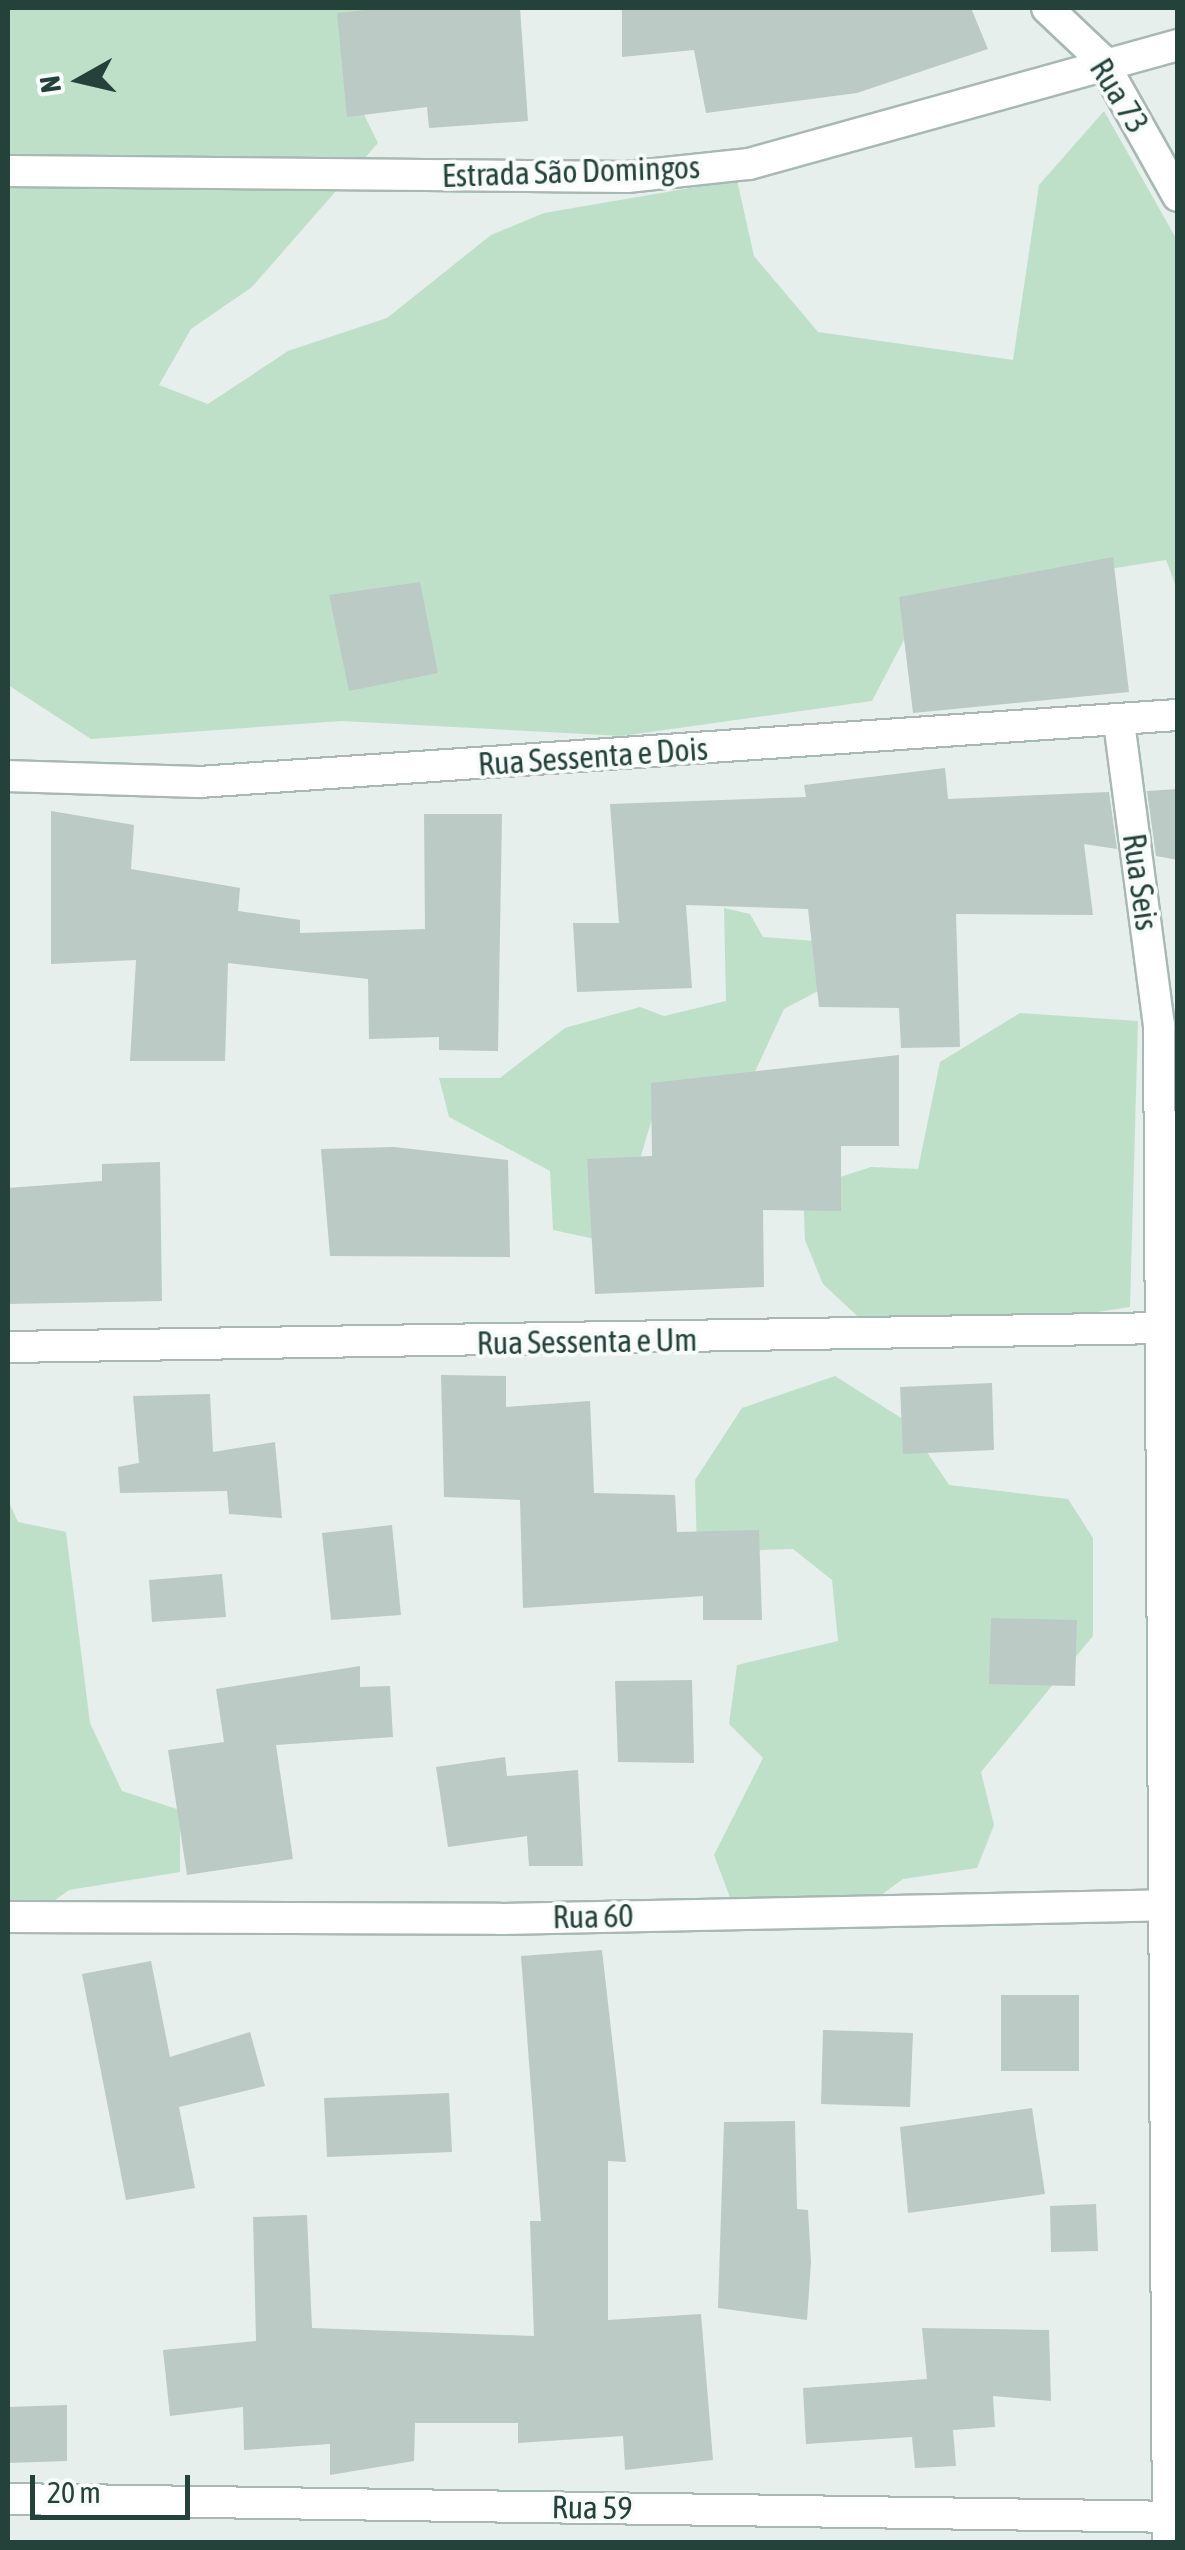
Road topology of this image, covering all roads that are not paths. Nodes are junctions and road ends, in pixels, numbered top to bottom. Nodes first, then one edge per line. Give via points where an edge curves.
1 (1047, 8) edge
2 (1178, 45) edge
3 (1101, 59) junction
4 (8, 171) edge
5 (1178, 196) edge
6 (1178, 715) edge
7 (1120, 722) junction
8 (8, 776) edge
9 (1166, 1328) junction
10 (8, 1346) edge
11 (1173, 1905) edge
12 (8, 1917) edge
13 (8, 2499) edge
14 (1171, 2526) edge

1 - 3 street, Rua 73
2 - 3 street, Estrada São Domingos
3 - 4 street, Estrada São Domingos via 859,140 662,173
3 - 5 street, Rua 73
6 - 7 street, Rua Sessenta e Dois
7 - 8 street, Rua Sessenta e Dois via 199,782
7 - 9 street, Rua Seis via 1159,1025
9 - 10 street, Rua Sessenta e Um
9 - 11 street, Rua Seis
11 - 12 street, Rua 60 via 500,1920
11 - 14 street, Rua Seis
13 - 14 street, Rua 59

